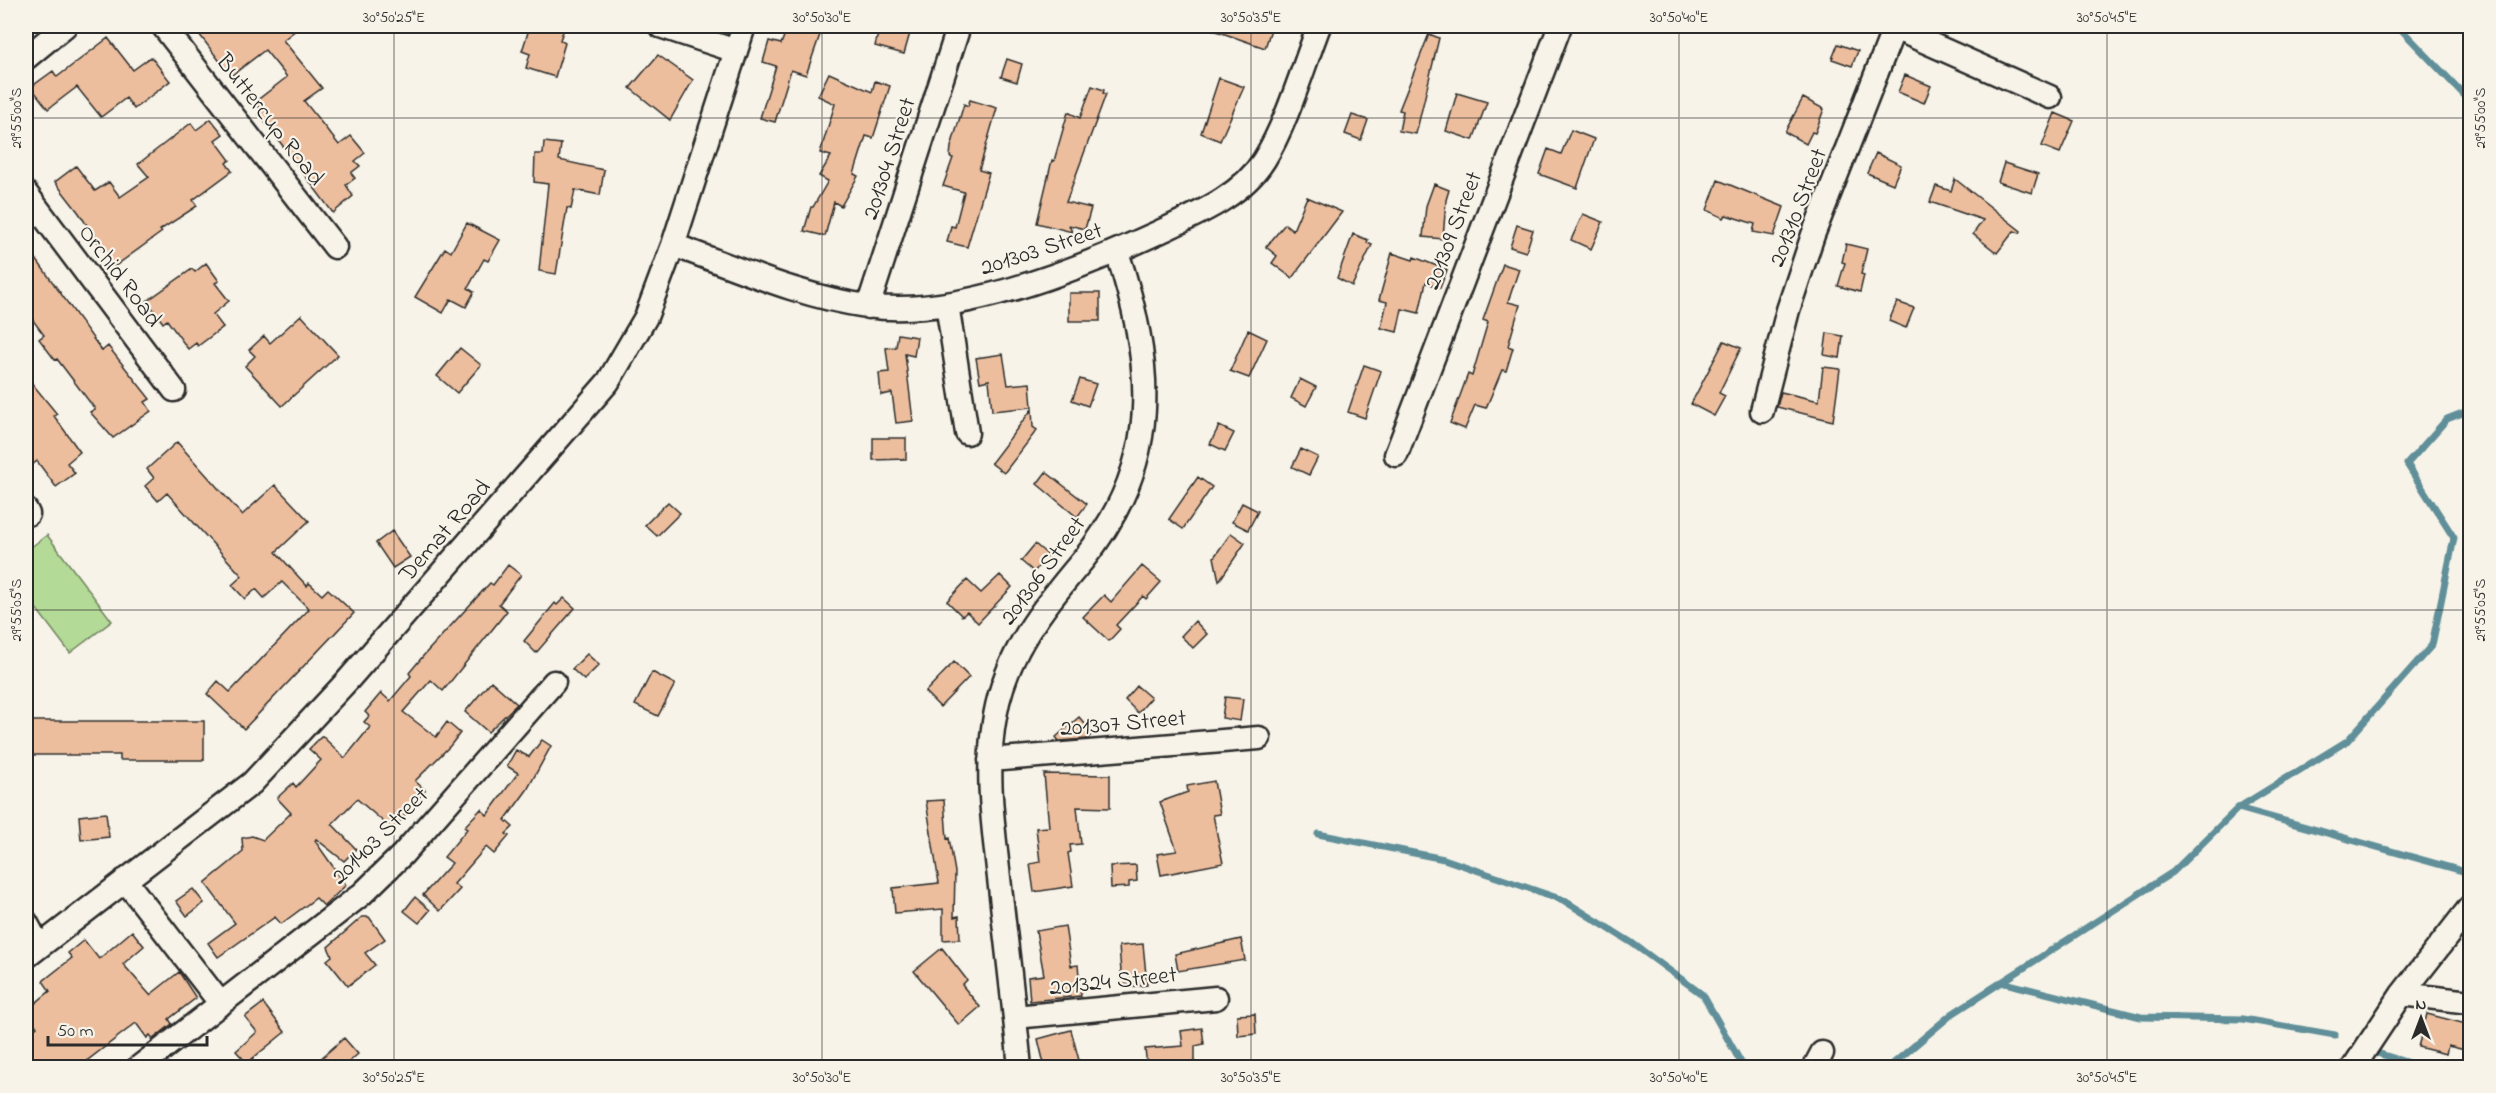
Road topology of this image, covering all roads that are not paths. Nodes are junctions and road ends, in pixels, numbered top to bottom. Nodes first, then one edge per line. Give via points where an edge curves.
1 (65, 26) edge
2 (163, 26) edge
3 (660, 26) edge
4 (744, 26) edge
5 (959, 26) edge
6 (1319, 26) edge
7 (1560, 26) edge
8 (1893, 26) edge
9 (736, 51) junction
10 (26, 58) edge
11 (2050, 97) dead end
12 (26, 193) edge
13 (673, 245) junction
14 (335, 247) dead end
15 (1117, 252) junction
16 (947, 304) junction
17 (868, 307) junction
18 (174, 390) dead end
19 (1762, 411) dead end
20 (967, 433) dead end
21 (1396, 454) dead end
22 (554, 682) dead end
23 (1259, 738) dead end
24 (990, 760) junction
25 (125, 880) junction
26 (2470, 907) edge
27 (26, 922) edge
28 (32, 951) edge
29 (2402, 994) junction
30 (1216, 998) dead end
31 (2470, 1002) edge
32 (221, 1004) junction
33 (1015, 1017) junction
34 (138, 1068) edge
35 (1020, 1068) edge
36 (2353, 1068) edge

1 - 10 street
2 - 14 street, Buttercup Road
3 - 9 street
4 - 9 street, Demat Road
5 - 17 street, 201304 Street
6 - 15 street, 201303 Street via 1278,131 1252,175 1198,215
7 - 21 street, 201309 Street
8 - 11 street
8 - 19 street, 201310 Street via 1813,235 1788,310
9 - 13 street, Demat Road
12 - 18 street, Orchid Road
13 - 17 street, 201303 Street via 831,299
13 - 25 street, Demat Road via 632,344 609,382 580,417 284,752 252,783
15 - 16 street, 201303 Street via 1070,272
15 - 24 street, 201306 Street via 1135,307 1145,368 1144,405 1134,462 1108,526 1036,616 1011,664 995,716
16 - 17 street, 201303 Street
16 - 20 street
22 - 32 street, 201403 Street via 410,846 362,894
23 - 24 street, 201307 Street
24 - 33 street, 201306 Street via 989,787
25 - 28 street, Demat Road
25 - 32 street
26 - 29 street
27 - 28 street
29 - 31 street
29 - 36 street
30 - 33 street, 201324 Street
32 - 34 street, 201403 Street
33 - 35 street, 201306 Street

